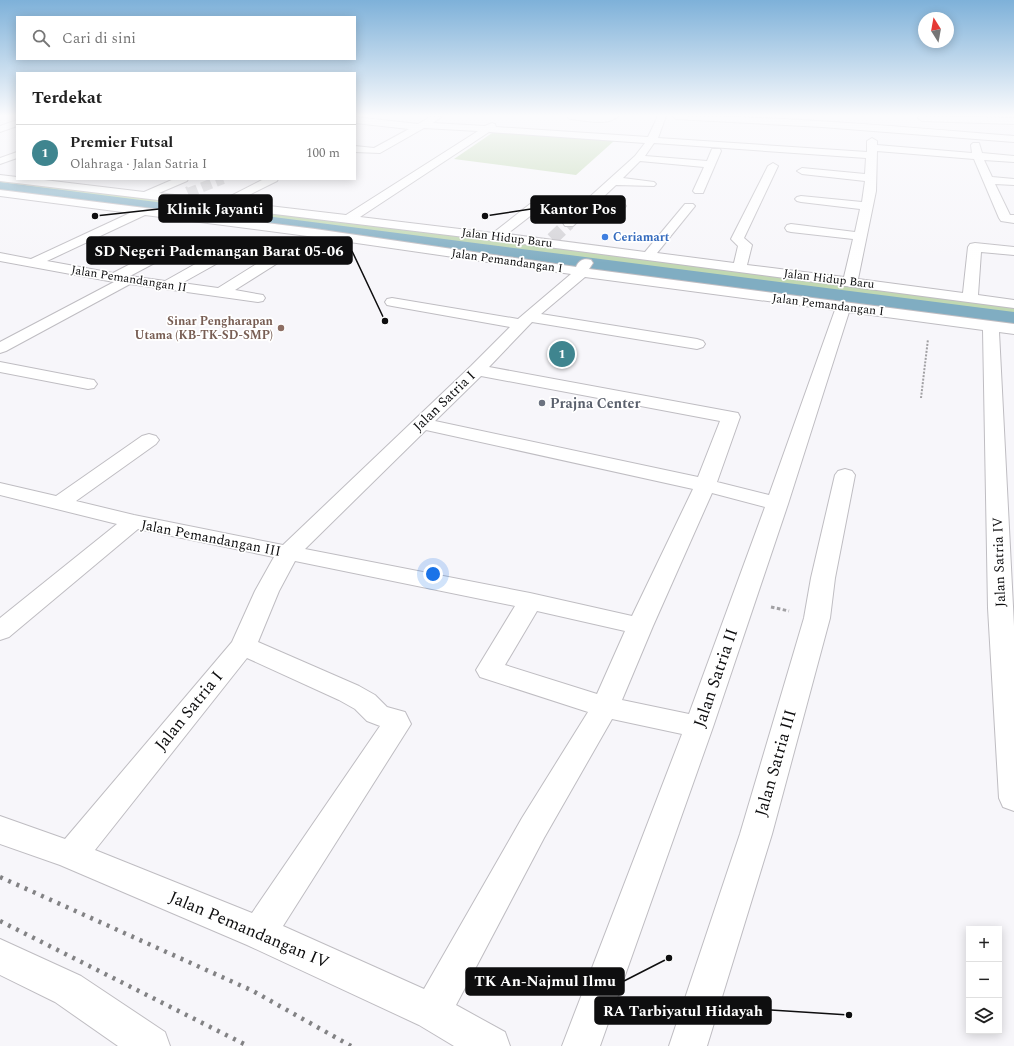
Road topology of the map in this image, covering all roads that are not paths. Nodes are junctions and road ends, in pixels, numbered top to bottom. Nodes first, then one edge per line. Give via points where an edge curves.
1 (434, 165) edge
2 (630, 165) edge
3 (710, 165) edge
4 (871, 165) edge
5 (982, 165) edge
6 (773, 166) dead end
7 (802, 171) dead end
8 (0, 178) edge
9 (869, 178) junction
10 (16, 179) edge
11 (24, 180) edge
12 (181, 180) tunnel mouth
13 (271, 180) edge
14 (988, 180) junction
15 (613, 181) junction
16 (126, 182) dead end
17 (1014, 182) edge
18 (650, 184) dead end
19 (106, 190) junction
20 (584, 191) dead end
21 (602, 191) junction
22 (699, 191) dead end
23 (0, 192) edge
24 (188, 193) tunnel mouth
25 (147, 194) junction
26 (638, 194) dead end
27 (24, 196) junction
28 (177, 198) junction
29 (263, 198) dead end
30 (801, 199) dead end
31 (290, 200) dead end
32 (549, 201) dead end
33 (998, 203) junction
34 (223, 204) junction
35 (588, 204) junction
36 (1014, 204) edge
37 (0, 206) edge
38 (319, 206) dead end
39 (620, 206) dead end
40 (689, 206) dead end
41 (866, 206) junction
42 (246, 207) junction
43 (534, 207) dead end
44 (273, 210) junction
45 (144, 211) junction
46 (305, 214) junction
47 (349, 219) junction
48 (1014, 219) edge
49 (479, 223) dead end
50 (791, 228) dead end
51 (583, 229) dead end
52 (466, 233) junction
53 (860, 236) junction
54 (495, 237) junction
55 (176, 246) dead end
56 (236, 247) dead end
57 (299, 248) dead end
58 (598, 250) junction
59 (1014, 252) edge
60 (648, 256) junction
61 (0, 257) edge
62 (33, 263) junction
63 (740, 267) junction
64 (583, 269) junction
65 (122, 279) junction
66 (960, 279) dead end
67 (850, 282) junction
68 (168, 285) junction
69 (222, 292) junction
70 (964, 297) junction
71 (258, 298) dead end
72 (392, 302) dead end
73 (1014, 304) edge
74 (843, 307) junction
75 (525, 320) junction
76 (991, 326) junction
77 (1014, 329) edge
78 (697, 344) dead end
79 (0, 348) edge
80 (0, 367) edge
81 (477, 370) junction
82 (88, 384) dead end
83 (421, 424) junction
84 (149, 440) dead end
85 (846, 475) dead end
86 (705, 485) junction
87 (0, 488) edge
88 (60, 503) junction
89 (777, 504) junction
90 (134, 522) junction
91 (288, 553) junction
92 (530, 601) junction
93 (640, 626) junction
94 (0, 631) edge
95 (243, 646) junction
96 (605, 707) junction
97 (699, 727) junction
98 (1014, 798) edge
99 (0, 830) edge
100 (71, 856) junction
101 (259, 932) junction
102 (0, 956) edge
103 (432, 1012) junction
104 (151, 1046) edge
105 (491, 1046) edge
106 (581, 1046) edge
107 (688, 1046) edge

1 - 47 street
2 - 15 street
3 - 22 street
4 - 9 street
5 - 14 street
6 - 63 street via 737,239 745,245
7 - 9 street
8 - 10 street, Jalan Hidup Baru
9 - 41 street via 870,191
11 - 19 street, Jalan Hidup Baru
12 - 25 street
13 - 34 street
14 - 17 street
14 - 33 street
15 - 18 street
15 - 21 street
16 - 19 street
19 - 25 street, Jalan Hidup Baru
20 - 21 street
21 - 26 street
21 - 35 street
23 - 27 street, Jalan Pemandangan I
24 - 28 street
25 - 28 street, Jalan Hidup Baru
27 - 37 street
27 - 45 street, Jalan Pemandangan I
28 - 34 street, Jalan Hidup Baru
29 - 42 street
30 - 41 street
31 - 44 street
32 - 35 street
33 - 36 street
33 - 48 street via 1005,218
34 - 42 street, Jalan Hidup Baru
35 - 39 street
35 - 51 street via 567,225
38 - 46 street
40 - 60 street
41 - 53 street
42 - 44 street, Jalan Hidup Baru
43 - 54 street
44 - 46 street, Jalan Hidup Baru
45 - 62 street
45 - 64 street, Jalan Pemandangan I
46 - 47 street, Jalan Hidup Baru
47 - 52 street, Jalan Hidup Baru
49 - 52 street
50 - 53 street
52 - 54 street, Jalan Hidup Baru
53 - 67 street
54 - 58 street, Jalan Hidup Baru via 550,241
55 - 65 street
56 - 68 street
57 - 69 street via 276,258
58 - 60 street, Jalan Hidup Baru
58 - 64 street, Jalan Satria I
59 - 70 street via 974,247
60 - 63 street, Jalan Hidup Baru
61 - 62 street, Jalan Pemandangan II
62 - 65 street, Jalan Pemandangan II
63 - 67 street, Jalan Hidup Baru
64 - 74 street, Jalan Pemandangan I
64 - 75 street, Jalan Satria I
65 - 68 street, Jalan Pemandangan II
65 - 79 street
66 - 70 street
67 - 70 street, Jalan Hidup Baru
68 - 69 street, Jalan Pemandangan II
69 - 71 street, Jalan Pemandangan II
70 - 73 street, Jalan Hidup Baru
72 - 75 street
74 - 76 street, Jalan Pemandangan I
74 - 89 street, Jalan Satria II
75 - 78 street
75 - 81 street, Jalan Satria I
76 - 77 street, Jalan Pemandangan I
76 - 98 street, Jalan Satria IV via 1000,608
80 - 82 street
81 - 83 street, Jalan Satria I
81 - 86 street via 731,417
83 - 86 street
83 - 91 street, Jalan Satria I
84 - 88 street
85 - 107 street, Jalan Satria III via 823,578 817,618 756,834
86 - 89 street
86 - 93 street
87 - 88 street, Jalan Pemandangan III
88 - 90 street, Jalan Pemandangan III
89 - 97 street, Jalan Satria II
90 - 91 street, Jalan Pemandangan III
90 - 94 street, Jalan Pemandangan III
91 - 92 street
91 - 95 street, Jalan Satria I via 267,591
92 - 93 street
92 - 96 street via 489,670
93 - 96 street
95 - 100 street, Jalan Satria I
95 - 101 street via 348,693 365,702 377,714 395,720 397,724
96 - 97 street
96 - 103 street via 533,828
97 - 106 street, Jalan Satria II
99 - 100 street, Jalan Pemandangan IV
100 - 101 street, Jalan Pemandangan IV
101 - 103 street, Jalan Pemandangan IV
102 - 104 street via 68,988
103 - 105 street, Jalan Pemandangan IV

